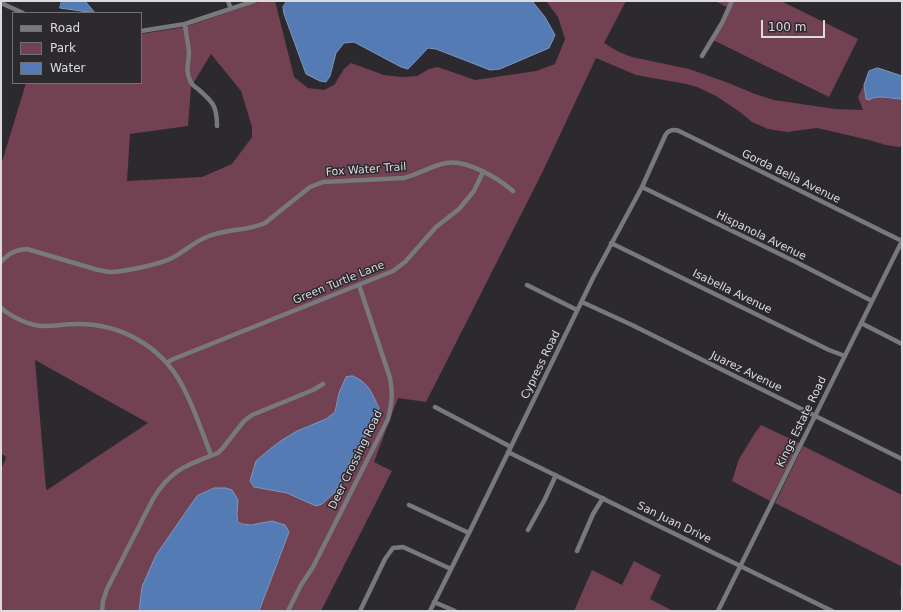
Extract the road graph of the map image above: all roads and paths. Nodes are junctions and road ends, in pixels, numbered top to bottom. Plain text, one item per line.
1 (228, 1) edge
2 (254, 1) edge
3 (732, 1) edge
4 (1, 3) edge
5 (231, 9) junction
6 (21, 12) edge
7 (185, 24) junction
8 (142, 31) edge
9 (702, 56) dead end
10 (217, 126) dead end
11 (671, 130) joint
12 (483, 172) junction
13 (642, 187) junction
14 (513, 191) dead end
15 (902, 241) edge
16 (611, 243) junction
17 (1, 262) edge
18 (359, 285) junction
19 (527, 285) dead end
20 (872, 301) junction
21 (582, 302) junction
22 (1, 308) edge
23 (578, 310) junction
24 (861, 323) junction
25 (902, 344) edge
26 (845, 356) junction
27 (167, 363) junction
28 (323, 384) dead end
29 (434, 407) dead end
30 (815, 416) junction
31 (511, 447) junction
32 (508, 452) junction
33 (211, 455) junction
34 (902, 458) edge
35 (556, 475) junction
36 (603, 498) junction
37 (410, 505) dead end
38 (528, 530) dead end
39 (469, 533) junction
40 (577, 551) dead end
41 (741, 566) junction
42 (451, 569) junction
43 (434, 602) junction
44 (102, 611) edge
45 (288, 611) edge
46 (360, 611) edge
47 (430, 611) edge
48 (455, 611) edge
49 (718, 611) edge
50 (832, 611) edge

1 - 5 street
2 - 5 street
3 - 9 street
4 - 6 street
5 - 7 street
7 - 8 street
7 - 10 street
11 - 13 street, Cypress Road
11 - 15 street, Gorda Bella Avenue
12 - 14 street, Fox Water Trail
12 - 17 street, Fox Water Trail
12 - 18 street, Green Turtle Lane
13 - 16 street, Cypress Road
13 - 20 street, Hispanola Avenue
15 - 20 street, Kings Estate Road
16 - 21 street, Cypress Road
16 - 26 street, Isabella Avenue
18 - 27 street, Green Turtle Lane
18 - 45 street, Deer Crossing Road
19 - 23 street
20 - 24 street, Kings Estate Road
21 - 23 street, Cypress Road
21 - 30 street, Juarez Avenue
22 - 27 street
23 - 31 street, Cypress Road
24 - 25 street
24 - 26 street, Kings Estate Road
26 - 30 street, Kings Estate Road
27 - 33 street
28 - 33 street
29 - 31 street
30 - 34 street, Juarez Avenue
30 - 41 street, Kings Estate Road
31 - 32 street, Cypress Road
32 - 35 street, San Juan Drive
32 - 39 street, Cypress Road
33 - 44 street
35 - 36 street, San Juan Drive
35 - 38 street
36 - 40 street
36 - 41 street, San Juan Drive
37 - 39 street
39 - 42 street, Cypress Road
41 - 49 street, Kings Estate Road
41 - 50 street, San Juan Drive
42 - 43 street, Cypress Road
42 - 46 street
43 - 47 street, Cypress Road
43 - 48 street

